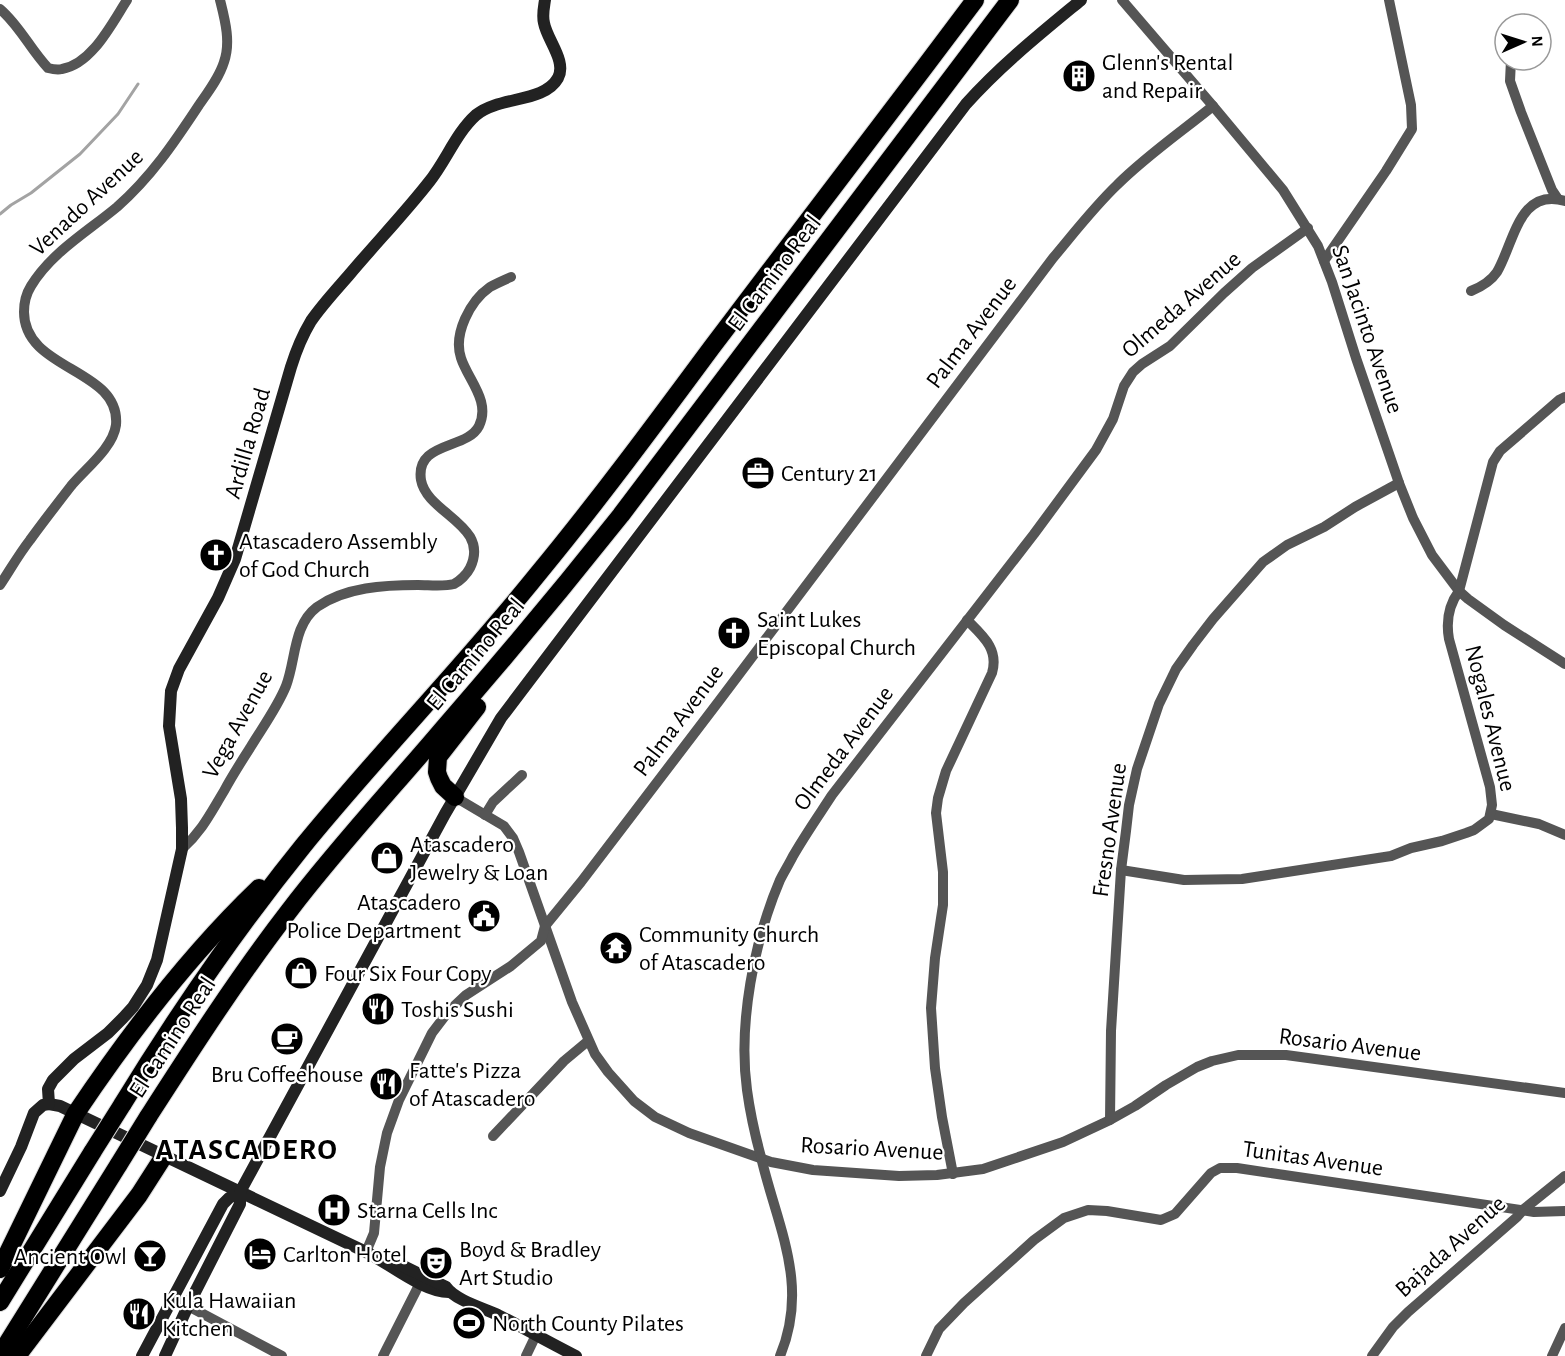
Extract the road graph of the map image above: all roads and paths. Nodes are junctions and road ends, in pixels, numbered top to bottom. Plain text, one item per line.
1 (127, 0) edge
2 (220, 0) edge
3 (545, 0) edge
4 (975, 0) edge
5 (1010, 0) edge
6 (1081, 0) edge
7 (1122, 0) edge
8 (1389, 0) edge
9 (0, 9) edge
10 (1510, 72) edge
11 (1214, 106) junction
12 (1561, 200) edge
13 (1308, 228) junction
14 (1324, 261) junction
15 (511, 277) dead end
16 (1471, 291) dead end
17 (1565, 397) edge
18 (1399, 483) junction
19 (0, 585) edge
20 (1459, 591) junction
21 (967, 620) junction
22 (1565, 664) edge
23 (490, 675) junction
24 (522, 775) dead end
25 (455, 797) junction
26 (1491, 814) junction
27 (485, 815) junction
28 (1565, 835) edge
29 (305, 843) junction
30 (182, 849) junction
31 (1121, 870) junction
32 (545, 926) junction
33 (588, 1041) junction
34 (1565, 1093) edge
35 (49, 1104) junction
36 (75, 1113) junction
37 (1110, 1120) junction
38 (493, 1136) dead end
39 (164, 1156) junction
40 (761, 1159) junction
41 (953, 1174) junction
42 (4, 1176) edge
43 (1565, 1176) edge
44 (0, 1191) edge
45 (240, 1192) junction
46 (1524, 1209) junction
47 (1565, 1211) edge
48 (366, 1252) junction
49 (381, 1259) junction
50 (0, 1269) edge
51 (420, 1283) junction
52 (450, 1292) junction
53 (173, 1298) junction
54 (0, 1302) edge
55 (188, 1306) junction
56 (1565, 1328) edge
57 (536, 1335) junction
58 (0, 1355) edge
59 (17, 1356) edge
60 (142, 1356) edge
61 (165, 1356) edge
62 (282, 1356) edge
63 (383, 1356) edge
64 (526, 1356) edge
65 (576, 1356) edge
66 (780, 1356) edge
67 (926, 1356) edge
68 (1372, 1356) edge
69 (1552, 1356) edge

1 - 9 street
2 - 19 street, Venado Avenue
3 - 30 street, Ardilla Road
4 - 29 highway, El Camino Real
5 - 23 highway, El Camino Real
6 - 25 street, El Camino Real
7 - 11 street, San Jacinto Avenue
8 - 14 street
10 - 12 street
11 - 13 street, San Jacinto Avenue
11 - 32 street, Palma Avenue
12 - 16 street
13 - 14 street, San Jacinto Avenue
13 - 21 street, Olmeda Avenue
14 - 18 street, San Jacinto Avenue
15 - 30 street, Vega Avenue
17 - 20 street, Nogales Avenue
18 - 20 street, San Jacinto Avenue
18 - 31 street, Fresno Avenue
20 - 22 street, San Jacinto Avenue
20 - 26 street, Nogales Avenue
21 - 40 street, Olmeda Avenue
21 - 41 street
23 - 25 highway
23 - 58 highway, El Camino Real, bridge
24 - 27 street
25 - 27 street, Rosario Avenue
25 - 45 street, El Camino Real
26 - 28 street
26 - 31 street, Nogales Avenue
27 - 32 street, Rosario Avenue
29 - 36 highway
29 - 54 highway, El Camino Real, bridge
30 - 35 street, Ardilla Road
31 - 37 street, Fresno Avenue
32 - 33 street, Rosario Avenue
32 - 48 street, Palma Avenue
33 - 38 street
33 - 40 street, Rosario Avenue
34 - 37 street, Rosario Avenue
35 - 36 street
35 - 42 street, Ardilla Road
36 - 39 street
36 - 50 highway
37 - 41 street, Rosario Avenue
39 - 45 street
39 - 59 highway
40 - 41 street, Rosario Avenue
40 - 66 street, Olmeda Avenue
42 - 44 street, Ardilla Road
43 - 46 street, Bajada Avenue
45 - 48 street
45 - 53 street, El Camino Real
45 - 55 street, El Camino Real
46 - 47 street
46 - 67 street, Tunitas Avenue
46 - 68 street, Bajada Avenue
48 - 49 street
49 - 51 street
49 - 52 street
51 - 52 street
51 - 63 street
52 - 57 street
53 - 55 street
53 - 60 street, El Camino Real
55 - 61 street, El Camino Real
55 - 62 street
56 - 69 street
57 - 64 street
57 - 65 street

